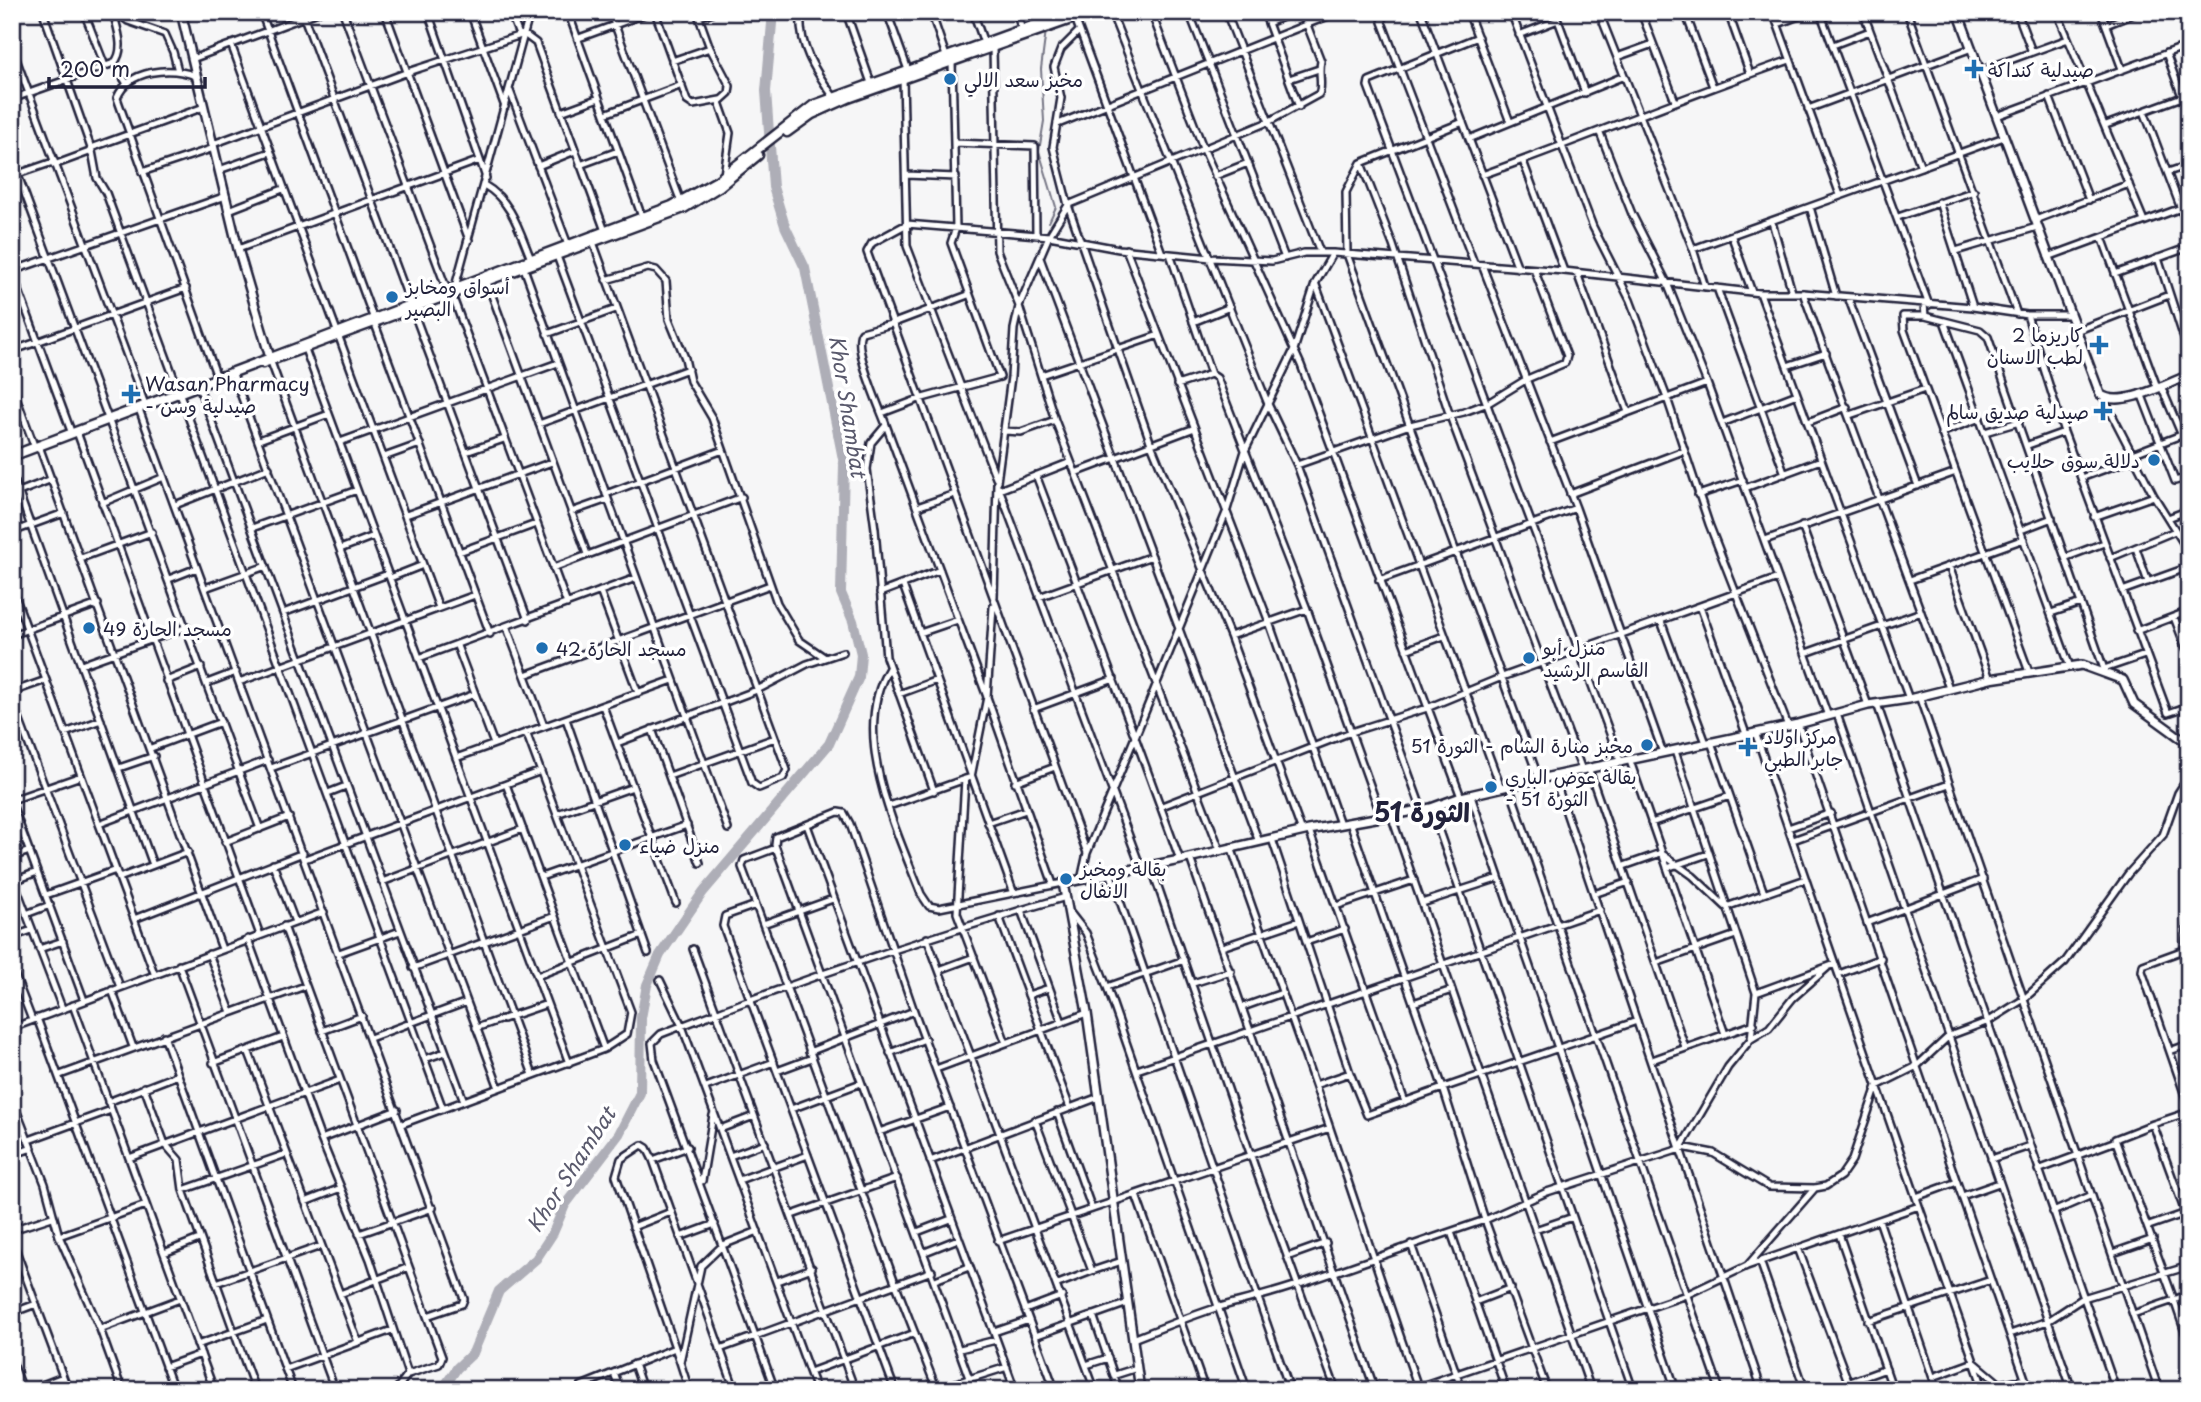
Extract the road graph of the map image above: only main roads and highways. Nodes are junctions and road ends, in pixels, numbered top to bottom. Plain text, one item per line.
1 (1091, 12) edge
2 (1073, 15) edge
3 (1048, 22) edge
4 (949, 59) junction
5 (905, 74) junction
6 (792, 124) junction
7 (759, 151) junction
8 (451, 291) junction
9 (338, 334) junction
10 (270, 359) junction
11 (12, 456) edge

1 - 2 main road
2 - 3 main road
2 - 3 main road
3 - 4 main road
3 - 4 main road
4 - 5 main road
5 - 6 main road
5 - 6 main road
6 - 7 main road
7 - 8 main road
7 - 8 main road
8 - 9 main road
9 - 10 main road
9 - 10 main road
10 - 11 main road

